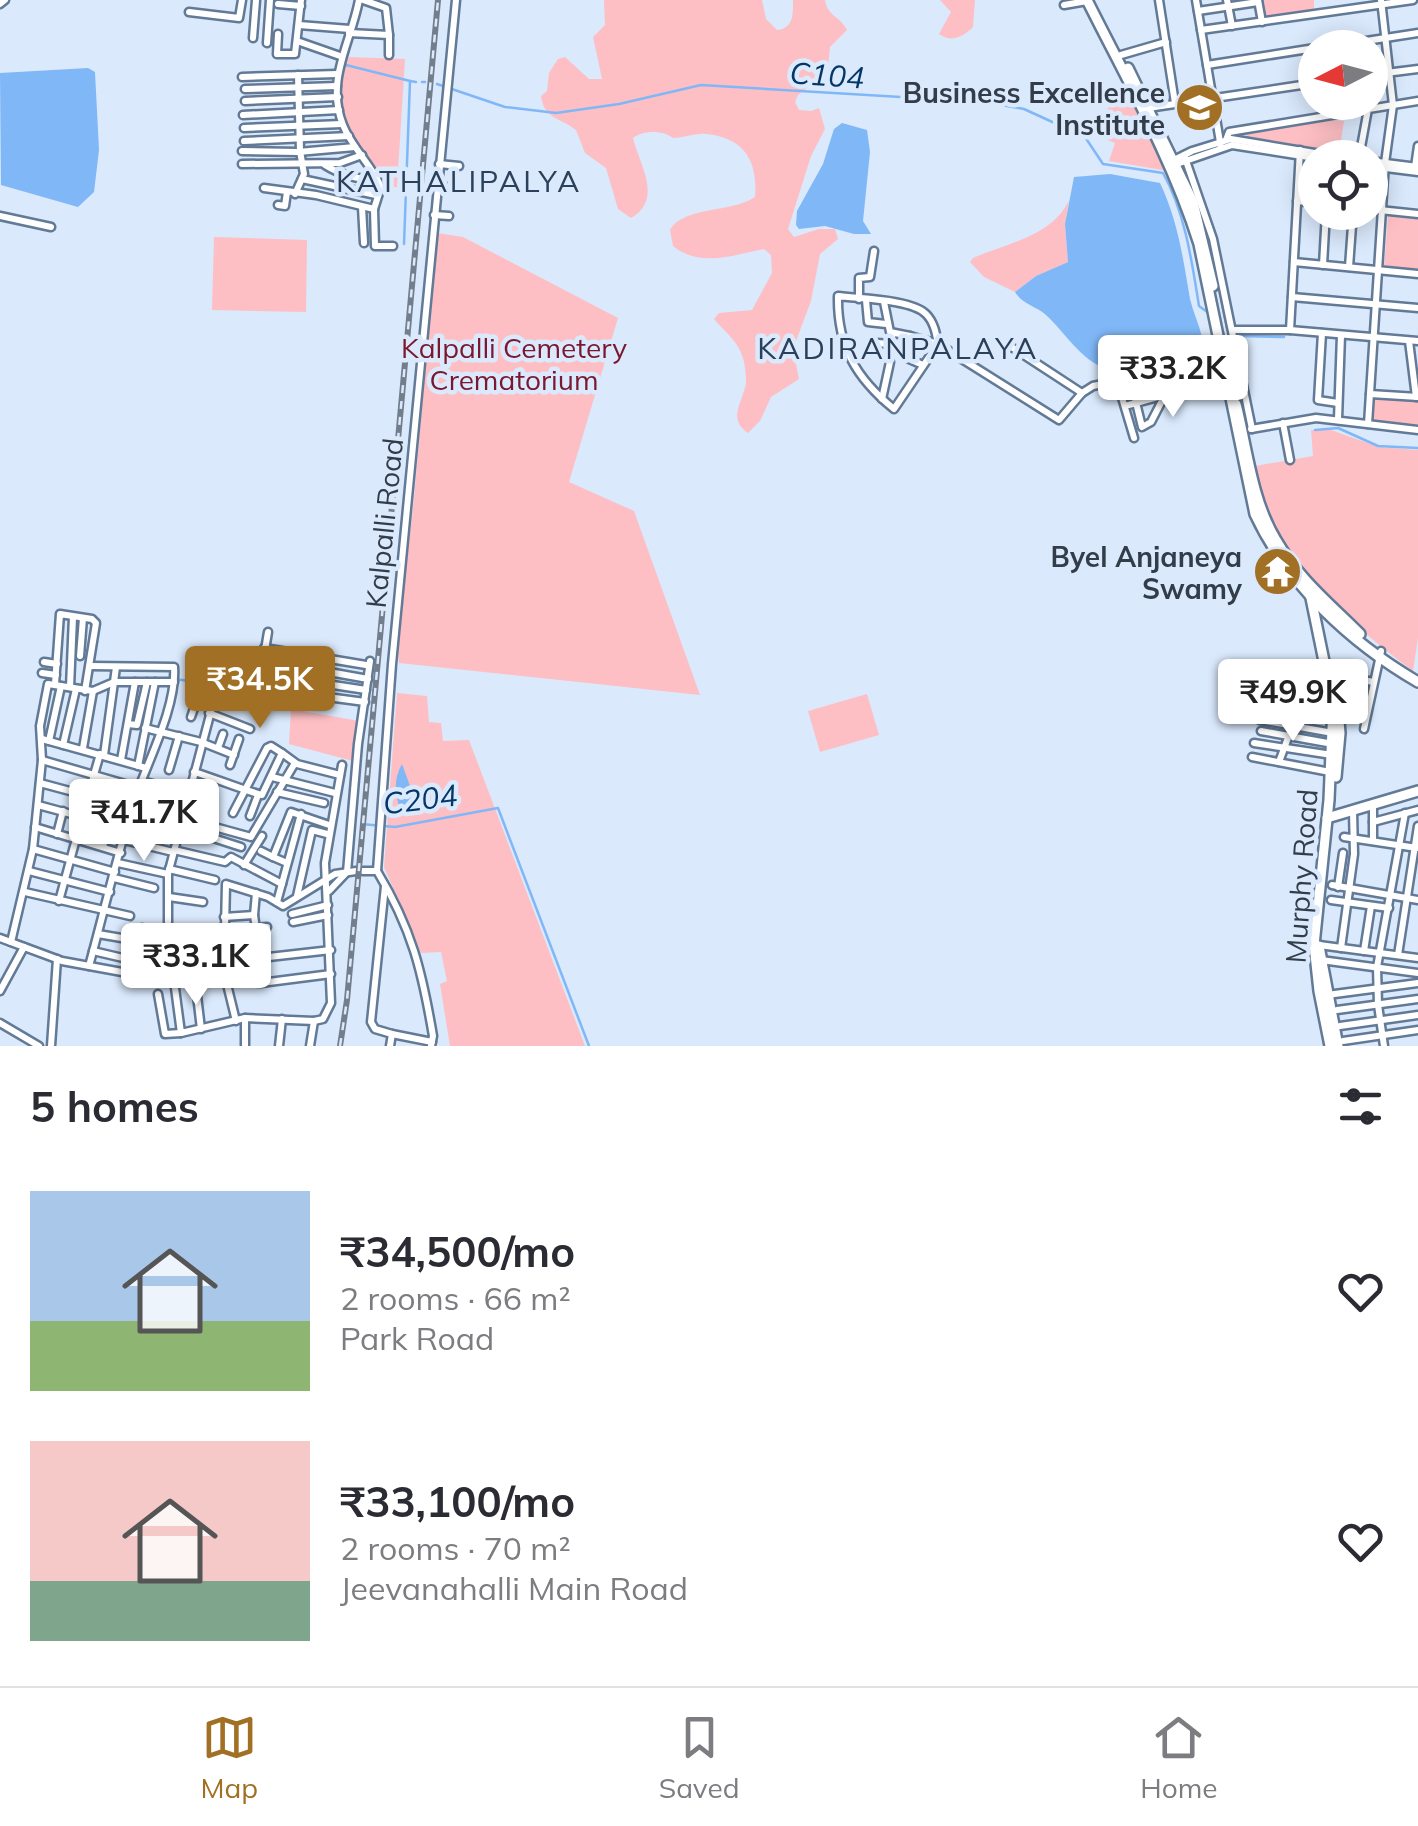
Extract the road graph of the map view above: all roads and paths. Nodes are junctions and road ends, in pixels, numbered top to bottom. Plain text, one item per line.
1 (242, 0) edge
2 (256, 0) edge
3 (270, 0) edge
4 (361, 0) edge
5 (456, 0) edge
6 (1089, 0) edge
7 (1159, 0) edge
8 (1196, 0) edge
9 (1320, 0) edge
10 (1413, 0) edge
11 (1258, 1) edge
12 (1381, 2) edge
13 (301, 3) edge
14 (278, 4) dead end
15 (1227, 4) edge
16 (1064, 5) dead end
17 (1198, 11) junction
18 (188, 12) dead end
19 (1322, 13) junction
20 (1262, 22) junction
21 (299, 25) junction
22 (1232, 26) junction
23 (1201, 30) junction
24 (1384, 30) edge
25 (350, 31) junction
26 (1418, 33) edge
27 (278, 34) dead end
28 (389, 35) junction
29 (252, 38) dead end
30 (1388, 38) edge
31 (297, 41) junction
32 (1166, 42) junction
33 (267, 44) dead end
34 (1298, 51) edge
35 (340, 56) junction
36 (389, 56) dead end
37 (1121, 56) junction
38 (1388, 64) edge
39 (1207, 65) junction
40 (1418, 68) edge
41 (1389, 72) junction
42 (338, 74) junction
43 (298, 75) junction
44 (242, 77) dead end
45 (1298, 85) edge
46 (338, 86) junction
47 (298, 87) junction
48 (245, 90) dead end
49 (338, 98) junction
50 (1212, 98) junction
51 (298, 99) junction
52 (245, 101) dead end
53 (1418, 101) edge
54 (1175, 104) junction
55 (1393, 105) junction
56 (1388, 106) edge
57 (1148, 108) junction
58 (339, 110) junction
59 (299, 114) junction
60 (243, 115) dead end
61 (1302, 120) edge
62 (342, 124) junction
63 (299, 126) junction
64 (244, 128) dead end
65 (349, 136) junction
66 (300, 139) junction
67 (244, 140) dead end
68 (1222, 143) junction
69 (1388, 143) edge
70 (1418, 146) edge
71 (355, 147) junction
72 (242, 151) dead end
73 (300, 152) junction
74 (1298, 153) edge
75 (362, 155) junction
76 (1177, 161) junction
77 (242, 164) dead end
78 (302, 164) junction
79 (324, 164) junction
80 (439, 164) junction
81 (459, 166) dead end
82 (1388, 166) edge
83 (1417, 168) edge
84 (302, 178) junction
85 (377, 179) junction
86 (1298, 185) edge
87 (436, 186) junction
88 (454, 188) dead end
89 (291, 193) junction
90 (376, 195) junction
91 (268, 200) dead end
92 (1297, 201) joint
93 (278, 204) dead end
94 (362, 207) junction
95 (374, 209) junction
96 (1388, 211) edge
97 (1418, 214) edge
98 (434, 215) junction
99 (0, 216) edge
100 (449, 216) dead end
101 (51, 227) dead end
102 (1325, 230) edge
103 (1351, 230) edge
104 (1381, 230) edge
105 (364, 243) dead end
106 (393, 246) dead end
107 (874, 250) dead end
108 (1294, 262) junction
109 (1322, 265) junction
110 (1349, 267) junction
111 (1378, 270) junction
112 (1418, 274) edge
113 (1292, 297) junction
114 (863, 299) junction
115 (884, 302) junction
116 (1376, 304) junction
117 (1418, 308) edge
118 (886, 324) junction
119 (1233, 330) junction
120 (1290, 330) junction
121 (894, 333) junction
122 (1322, 333) junction
123 (1341, 335) junction
124 (910, 336) junction
125 (1374, 338) junction
126 (1413, 341) edge
127 (877, 343) dead end
128 (938, 344) junction
129 (1010, 346) dead end
130 (1221, 359) junction
131 (890, 362) dead end
132 (923, 364) junction
133 (1130, 378) junction
134 (1117, 381) junction
135 (1082, 393) junction
136 (1370, 394) junction
137 (1417, 397) edge
138 (882, 399) junction
139 (1241, 400) junction
140 (1135, 402) junction
141 (1338, 403) junction
142 (1124, 406) junction
143 (1338, 419) junction
144 (1283, 423) junction
145 (1368, 424) junction
146 (1247, 430) junction
147 (1418, 430) edge
148 (1134, 438) dead end
149 (1290, 460) dead end
150 (1316, 598) junction
151 (73, 617) junction
152 (1333, 617) junction
153 (83, 618) junction
154 (1321, 622) junction
155 (268, 632) dead end
156 (264, 648) junction
157 (1380, 654) junction
158 (80, 656) dead end
159 (320, 657) junction
160 (44, 662) dead end
161 (262, 662) junction
162 (57, 664) junction
163 (90, 666) junction
164 (116, 666) junction
165 (318, 671) junction
166 (42, 673) dead end
167 (261, 674) junction
168 (1334, 674) junction
169 (368, 679) junction
170 (1415, 679) edge
171 (174, 680) junction
172 (114, 682) junction
173 (135, 682) junction
174 (151, 682) junction
175 (315, 682) junction
176 (1373, 682) junction
177 (68, 686) junction
178 (202, 688) dead end
179 (260, 688) junction
180 (366, 690) junction
181 (312, 696) junction
182 (198, 698) junction
183 (212, 702) junction
184 (364, 702) junction
185 (209, 712) junction
186 (192, 717) dead end
187 (1260, 720) dead end
188 (128, 724) junction
189 (1292, 726) junction
190 (145, 728) junction
191 (250, 728) dead end
192 (1364, 729) dead end
193 (160, 730) junction
194 (1261, 731) dead end
195 (223, 734) dead end
196 (179, 736) junction
197 (1288, 736) junction
198 (239, 739) dead end
199 (45, 740) junction
200 (202, 742) junction
201 (1254, 743) dead end
202 (64, 744) junction
203 (1333, 744) junction
204 (84, 748) junction
205 (218, 748) junction
206 (1284, 748) junction
207 (102, 754) junction
208 (282, 754) junction
209 (234, 755) junction
210 (1252, 757) dead end
211 (42, 760) junction
212 (121, 760) junction
213 (1280, 762) junction
214 (296, 763) junction
215 (342, 765) dead end
216 (230, 766) dead end
217 (142, 767) junction
218 (169, 770) dead end
219 (194, 772) junction
220 (1331, 772) junction
221 (94, 775) junction
222 (340, 775) junction
223 (272, 778) junction
224 (282, 781) junction
225 (40, 784) junction
226 (141, 784) junction
227 (160, 786) dead end
228 (244, 788) junction
229 (1418, 791) edge
230 (277, 792) junction
231 (336, 794) junction
232 (258, 795) junction
233 (88, 796) junction
234 (136, 798) junction
235 (187, 800) junction
236 (324, 803) dead end
237 (38, 804) junction
238 (1373, 804) junction
239 (206, 805) dead end
240 (133, 808) junction
241 (1354, 810) junction
242 (1418, 810) edge
243 (62, 811) junction
244 (233, 813) dead end
245 (301, 814) junction
246 (1405, 814) junction
247 (183, 815) junction
248 (82, 816) junction
249 (250, 816) dead end
250 (1330, 817) junction
251 (130, 820) junction
252 (1373, 822) junction
253 (110, 824) junction
254 (208, 825) junction
255 (35, 827) junction
256 (127, 829) junction
257 (328, 830) junction
258 (1418, 831) edge
259 (178, 832) junction
260 (57, 834) junction
261 (1344, 836) dead end
262 (1354, 838) junction
263 (76, 839) junction
264 (124, 840) junction
265 (258, 841) junction
266 (1373, 841) junction
267 (1400, 846) junction
268 (102, 847) junction
269 (241, 847) dead end
270 (1416, 848) edge
271 (33, 849) junction
272 (174, 851) junction
273 (121, 852) junction
274 (1354, 854) junction
275 (273, 856) junction
276 (70, 860) junction
277 (118, 863) junction
278 (287, 864) junction
279 (1415, 864) edge
280 (244, 865) junction
281 (29, 870) junction
282 (169, 872) junction
283 (347, 872) junction
284 (377, 872) junction
285 (114, 875) junction
286 (65, 879) junction
287 (216, 880) dead end
288 (326, 880) junction
289 (282, 884) junction
290 (385, 885) junction
291 (1414, 885) edge
292 (154, 888) dead end
293 (1348, 889) junction
294 (25, 892) junction
295 (110, 892) junction
296 (256, 893) junction
297 (327, 893) junction
298 (169, 896) junction
299 (1392, 896) junction
300 (296, 898) junction
301 (1407, 898) junction
302 (1331, 900) dead end
303 (1418, 900) edge
304 (59, 901) junction
305 (203, 902) dead end
306 (1347, 902) junction
307 (280, 904) junction
308 (328, 905) junction
309 (1371, 906) junction
310 (1389, 908) junction
311 (104, 912) junction
312 (1404, 914) junction
313 (254, 915) junction
314 (328, 915) junction
315 (130, 916) dead end
316 (1418, 916) edge
317 (224, 917) junction
318 (282, 920) dead end
319 (268, 927) dead end
320 (256, 928) junction
321 (98, 934) junction
322 (168, 935) junction
323 (0, 938) edge
324 (11, 942) junction
325 (191, 945) dead end
326 (1319, 945) junction
327 (24, 946) junction
328 (1342, 948) junction
329 (331, 950) junction
330 (93, 951) junction
331 (1364, 951) junction
332 (148, 952) dead end
333 (1380, 953) junction
334 (1398, 956) junction
335 (123, 958) dead end
336 (240, 958) dead end
337 (257, 958) junction
338 (1418, 958) edge
339 (57, 959) junction
340 (1321, 960) junction
341 (89, 966) junction
342 (1377, 967) junction
343 (193, 969) junction
344 (172, 970) junction
345 (144, 972) junction
346 (1418, 973) edge
347 (331, 974) junction
348 (224, 976) junction
349 (255, 981) junction
350 (1418, 983) edge
351 (1376, 988) junction
352 (0, 991) edge
353 (1327, 995) junction
354 (176, 996) junction
355 (1418, 999) edge
356 (1378, 1005) junction
357 (1337, 1010) dead end
358 (1418, 1015) edge
359 (241, 1019) junction
360 (282, 1019) junction
361 (1380, 1020) junction
362 (314, 1021) junction
363 (0, 1023) edge
364 (1340, 1026) dead end
365 (201, 1029) junction
366 (1418, 1030) edge
367 (181, 1033) junction
368 (392, 1034) junction
369 (1383, 1035) junction
370 (433, 1042) edge
371 (1341, 1043) edge
372 (39, 1046) edge
373 (51, 1046) edge
374 (244, 1046) edge
375 (279, 1046) edge
376 (310, 1046) edge
377 (390, 1046) edge
378 (1330, 1046) edge
379 (1384, 1046) edge

1 - 18 street
2 - 29 street
3 - 33 street
4 - 25 street
4 - 28 street
5 - 80 street, Kalpalli Road
6 - 16 street
6 - 37 main road
6 - 76 main road
7 - 32 street
8 - 17 street
9 - 19 street
10 - 12 street
11 - 15 street
11 - 20 street
12 - 19 street
12 - 24 street
13 - 14 street
13 - 21 street
15 - 17 street
15 - 22 street
17 - 23 street
19 - 20 street
20 - 22 street
21 - 25 street
21 - 31 street
22 - 23 street
23 - 39 street
25 - 28 street
25 - 35 street
26 - 30 street
27 - 31 street
28 - 36 street
31 - 35 street
32 - 37 street
32 - 54 street
34 - 39 street
35 - 42 street
37 - 57 main road
38 - 41 street
39 - 50 street
40 - 41 street
41 - 55 street
42 - 43 street
42 - 46 street
43 - 44 street
43 - 47 street
45 - 50 street
46 - 47 street
46 - 49 street
47 - 48 street
47 - 51 street
49 - 51 street
49 - 58 street
50 - 54 street
50 - 68 street
51 - 52 street
51 - 59 street
53 - 55 street
54 - 57 street
55 - 56 street
55 - 69 street
57 - 76 main road
58 - 59 street
58 - 62 street
59 - 60 street
59 - 63 street
61 - 68 street
62 - 63 street
62 - 65 street
63 - 64 street
63 - 66 street
65 - 66 street
65 - 71 street
66 - 67 street
66 - 73 street
68 - 74 street
68 - 76 street
70 - 83 street
71 - 73 street
71 - 75 street
72 - 73 street
73 - 78 street
75 - 79 street
75 - 85 street
76 - 119 street
76 - 130 main road
76 - 139 main road
77 - 78 street
78 - 79 street
78 - 84 street
79 - 85 street
80 - 81 street
80 - 87 street, Kalpalli Road
82 - 83 street
84 - 89 street
84 - 90 street
85 - 90 street
86 - 92 street
87 - 88 street
87 - 98 street, Kalpalli Road
89 - 91 street
89 - 93 street
89 - 94 street
90 - 95 street
92 - 108 street
94 - 95 street
94 - 105 street
95 - 106 street
96 - 97 street
98 - 100 street
98 - 284 street, Kalpalli Road
99 - 101 street
102 - 109 street
103 - 110 street
104 - 111 street
107 - 114 street
108 - 109 street
108 - 113 street
109 - 110 street
110 - 111 street
111 - 112 street
111 - 116 street
113 - 116 street
113 - 120 street
114 - 115 street
114 - 118 street
114 - 138 street
115 - 118 street
115 - 128 street
116 - 117 street
116 - 125 street
118 - 121 street
119 - 120 street
119 - 139 street
120 - 122 street
121 - 124 street
121 - 127 street
122 - 123 street
122 - 141 street
123 - 125 street
123 - 141 street
124 - 128 street
124 - 132 street
125 - 126 street
125 - 136 street
126 - 137 street
128 - 132 street
128 - 135 street
129 - 135 street
130 - 133 street
130 - 150 main road
131 - 138 street
132 - 138 street
133 - 134 street
133 - 140 street
134 - 135 street
134 - 142 street
136 - 137 street
136 - 145 street
139 - 146 main road
140 - 140 street
140 - 142 street
141 - 143 street
142 - 148 street
143 - 144 street
143 - 145 street
144 - 146 street
144 - 149 street
145 - 147 street
146 - 150 main road
150 - 152 main road
150 - 154 main road, Murphy Road
150 - 157 main road
150 - 203 main road, Murphy Road
151 - 153 street
151 - 162 street
151 - 177 street
152 - 154 main road
152 - 157 main road
153 - 158 street
153 - 163 street
154 - 168 main road, Murphy Road
155 - 156 street
156 - 159 street
156 - 161 street
157 - 170 main road
157 - 176 street
159 - 165 street
159 - 169 street
160 - 162 street
161 - 165 street
161 - 167 street
162 - 177 street
163 - 164 street
163 - 177 street
164 - 171 street
164 - 172 street
165 - 169 street
165 - 175 street
166 - 177 street
167 - 175 street
167 - 179 street
168 - 176 street
168 - 250 main road, Murphy Road
169 - 180 street
171 - 174 street
171 - 193 street
172 - 173 street
172 - 177 street
172 - 207 street
173 - 174 street
173 - 188 street
174 - 188 street
174 - 190 street
175 - 180 street
175 - 181 street
176 - 192 street
177 - 199 street
177 - 199 street
177 - 202 street
177 - 204 street
178 - 182 street
179 - 181 street
179 - 183 street
180 - 184 street
181 - 184 street
182 - 183 street
182 - 186 street
183 - 185 street
184 - 283 street
185 - 191 street
185 - 200 street
187 - 189 street
188 - 212 street
189 - 197 street
189 - 203 street
190 - 193 street
190 - 217 street
193 - 196 street
193 - 217 street
194 - 197 street
195 - 205 street
196 - 200 street
196 - 218 street
197 - 203 street
197 - 206 street
198 - 209 street
199 - 202 street
199 - 211 street
200 - 205 street
200 - 219 street
201 - 206 street
202 - 204 street
203 - 206 street
203 - 220 main road, Murphy Road
204 - 207 street
205 - 209 street
206 - 213 street
207 - 212 street
207 - 221 street
208 - 214 street
208 - 223 street
208 - 228 street
209 - 216 street
210 - 213 street
211 - 221 street
211 - 225 street
212 - 217 street
213 - 220 street
214 - 222 street
214 - 224 street
215 - 222 street
217 - 226 street
219 - 228 street
219 - 235 street
220 - 250 main road, Murphy Road
221 - 226 street
221 - 233 street
222 - 231 street
223 - 224 street
223 - 232 street
224 - 230 street
224 - 231 street
225 - 233 street
225 - 237 street
226 - 227 street
226 - 234 street
228 - 232 street
228 - 244 street
229 - 238 main road
230 - 236 street
230 - 265 street
231 - 257 street
232 - 249 street
233 - 240 street
233 - 248 street
234 - 240 street
234 - 247 street
235 - 239 street
235 - 247 street
237 - 243 street
237 - 255 street
238 - 241 main road
238 - 252 street
240 - 251 street
241 - 250 main road
241 - 262 street
242 - 246 street
243 - 248 street
243 - 260 street
245 - 257 street
245 - 275 street
245 - 278 street
246 - 252 street
246 - 267 street
247 - 254 street
247 - 259 street
248 - 253 street
250 - 326 main road, Murphy Road
250 - 378 main road, Murphy Road
251 - 256 street
251 - 259 street
252 - 266 street
253 - 256 street
253 - 268 street
254 - 265 street
254 - 269 street
255 - 260 street
255 - 271 street
256 - 264 street
257 - 288 street
257 - 300 street
258 - 270 street
259 - 272 street
260 - 263 street
261 - 262 street
262 - 266 street
262 - 274 street
263 - 268 street
263 - 276 street
264 - 272 street
264 - 273 street
265 - 275 street
265 - 280 street
266 - 267 street
267 - 270 street
267 - 299 street
268 - 273 street
270 - 279 street
271 - 276 street
271 - 281 street
272 - 280 street
272 - 282 street
273 - 277 street
274 - 293 street
274 - 293 street
275 - 278 street
276 - 285 street
276 - 286 street
277 - 282 street
277 - 285 street
278 - 289 street
279 - 291 street
280 - 289 street
281 - 286 street
281 - 294 street
282 - 287 street
282 - 298 street
283 - 284 street
283 - 288 street
283 - 297 street
284 - 290 street
285 - 292 street
285 - 295 street
286 - 295 street
286 - 304 street
288 - 297 street
288 - 300 street
289 - 307 street
290 - 368 street
290 - 370 street
291 - 301 street
293 - 299 street
293 - 306 street
294 - 304 street
294 - 324 street
295 - 311 street
296 - 307 street
296 - 313 street
296 - 317 street
297 - 308 street
298 - 305 street
298 - 322 street
299 - 301 street
299 - 310 street
300 - 307 street
301 - 303 street
301 - 312 street
302 - 306 street
304 - 311 street
306 - 309 street
306 - 328 street
307 - 318 street
308 - 314 street
308 - 314 street
309 - 310 street
309 - 331 street
310 - 333 street
311 - 315 street
311 - 321 street
312 - 316 street
312 - 334 street
313 - 317 street
313 - 320 street
314 - 329 street
317 - 348 street
319 - 320 street
320 - 337 street
321 - 322 street
321 - 330 street
322 - 344 street
323 - 324 street
324 - 327 street
325 - 343 street
326 - 328 street
326 - 340 main road, Murphy Road
327 - 339 street
327 - 352 street
328 - 331 street
329 - 337 street
329 - 347 street
330 - 335 street
330 - 341 street
331 - 333 street
332 - 345 street
333 - 334 street
333 - 342 street
334 - 338 street
336 - 337 street
337 - 349 street
339 - 341 street
339 - 373 street
340 - 342 street
340 - 353 main road, Murphy Road
341 - 345 street
342 - 346 street
342 - 351 street
343 - 344 street
343 - 348 street
343 - 365 street
344 - 345 street
344 - 354 street
347 - 349 street
347 - 362 street
348 - 349 street
348 - 359 street
350 - 351 street
351 - 353 street
351 - 356 street
353 - 371 main road, Murphy Road
354 - 367 street
354 - 367 street
355 - 356 street
356 - 357 street
356 - 361 street
358 - 361 street
359 - 360 street
359 - 365 street
359 - 374 street
360 - 362 street
360 - 375 street
361 - 364 street
361 - 369 street
362 - 376 street
363 - 372 street
365 - 367 street
366 - 369 street
368 - 370 street
368 - 377 street
369 - 371 street
369 - 379 street

